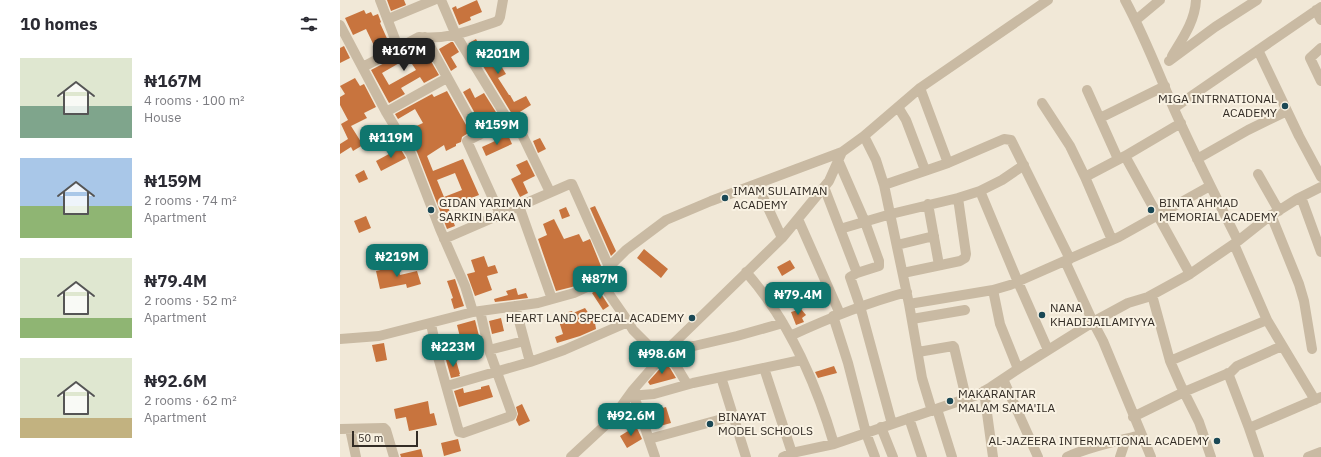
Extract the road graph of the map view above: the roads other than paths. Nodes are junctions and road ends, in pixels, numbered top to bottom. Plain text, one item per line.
1 (380, 0) edge
2 (434, 0) edge
3 (441, 0) edge
4 (503, 0) edge
5 (1048, 0) edge
6 (1125, 0) edge
7 (1160, 0) edge
8 (1196, 0) edge
9 (1257, 0) edge
10 (1318, 8) edge
11 (388, 20) junction
12 (1136, 20) junction
13 (1321, 20) edge
14 (340, 25) edge
15 (456, 35) junction
16 (425, 37) junction
17 (344, 44) edge
18 (398, 47) junction
19 (1321, 48) edge
20 (1258, 50) junction
21 (1169, 61) junction
22 (363, 68) junction
23 (1158, 69) junction
24 (447, 78) junction
25 (1321, 81) edge
26 (1165, 86) junction
27 (920, 88) junction
28 (1087, 90) dead end
29 (1042, 103) dead end
30 (898, 107) junction
31 (1174, 108) junction
32 (1287, 111) junction
33 (386, 112) junction
34 (1100, 118) junction
35 (508, 120) junction
36 (1181, 123) junction
37 (479, 135) junction
38 (864, 136) junction
39 (840, 156) junction
40 (1122, 157) junction
41 (1197, 159) junction
42 (948, 163) junction
43 (1024, 165) junction
44 (925, 170) junction
45 (1258, 174) dead end
46 (1085, 177) junction
47 (1321, 177) edge
48 (757, 184) junction
49 (884, 185) junction
50 (1210, 186) junction
51 (824, 187) junction
52 (1321, 187) edge
53 (980, 191) junction
54 (550, 192) junction
55 (1302, 197) junction
56 (958, 198) junction
57 (928, 204) junction
58 (519, 206) junction
59 (1275, 213) junction
60 (500, 214) junction
61 (891, 214) junction
62 (1157, 216) junction
63 (798, 219) junction
64 (865, 222) junction
65 (840, 229) junction
66 (934, 236) junction
67 (782, 238) junction
68 (444, 239) junction
69 (1112, 240) junction
70 (1236, 243) junction
71 (897, 245) junction
72 (1321, 252) edge
73 (1067, 260) junction
74 (939, 265) junction
75 (609, 267) junction
76 (746, 272) junction
77 (857, 273) junction
78 (903, 274) junction
79 (1190, 274) junction
80 (598, 278) junction
81 (1018, 282) junction
82 (993, 290) junction
83 (907, 292) junction
84 (1152, 295) junction
85 (552, 299) junction
86 (909, 304) junction
87 (515, 306) junction
88 (860, 306) junction
89 (965, 310) dead end
90 (476, 312) junction
91 (836, 315) junction
92 (912, 319) junction
93 (1267, 320) junction
94 (628, 322) junction
95 (1093, 322) junction
96 (783, 323) junction
97 (431, 324) junction
98 (790, 336) junction
99 (340, 339) edge
100 (524, 341) junction
101 (673, 344) junction
102 (1282, 346) junction
103 (1312, 349) dead end
104 (489, 350) junction
105 (1048, 350) junction
106 (918, 352) junction
107 (662, 356) junction
108 (801, 360) junction
109 (1170, 361) junction
110 (530, 362) junction
111 (764, 368) junction
112 (1018, 369) junction
113 (496, 372) junction
114 (1228, 373) junction
115 (721, 377) junction
116 (1003, 379) junction
117 (687, 384) junction
118 (447, 386) junction
119 (984, 391) junction
120 (1184, 392) junction
121 (632, 396) junction
122 (966, 398) junction
123 (1319, 398) edge
124 (934, 410) junction
125 (733, 416) junction
126 (1134, 417) junction
127 (909, 418) junction
128 (892, 424) junction
129 (881, 427) junction
130 (1250, 428) junction
131 (345, 429) edge
132 (866, 433) junction
133 (1141, 435) junction
134 (649, 439) junction
135 (1126, 439) junction
136 (834, 444) junction
137 (1321, 452) edge
138 (806, 454) edge
139 (787, 455) edge
140 (356, 457) edge
141 (394, 457) edge
142 (571, 457) edge
143 (655, 457) edge
144 (746, 457) edge
145 (875, 457) edge
146 (893, 457) edge
147 (922, 457) edge
148 (952, 457) edge
149 (993, 457) edge
150 (1038, 457) edge
151 (1067, 457) edge
152 (1120, 457) edge
153 (1151, 457) edge
154 (1212, 457) edge
155 (1259, 457) edge
156 (1308, 457) edge

1 - 11 street
2 - 11 street
3 - 15 street
4 - 15 street
5 - 27 street
6 - 12 street
7 - 12 street
8 - 21 street
9 - 21 street
10 - 13 street
10 - 20 street
11 - 18 street
12 - 23 street
14 - 17 street
15 - 16 street
15 - 35 street
16 - 18 street
16 - 24 street
17 - 22 street
18 - 22 street
19 - 25 street
20 - 31 street
20 - 32 street
21 - 23 street
22 - 33 street
23 - 26 street
24 - 33 street
24 - 37 street
26 - 31 street
26 - 34 street
27 - 30 street
27 - 42 street
28 - 34 street
29 - 46 street
30 - 38 street
30 - 44 street
31 - 36 street
32 - 41 street
32 - 47 street
33 - 68 street
34 - 40 street
35 - 37 street
35 - 54 street
36 - 40 street
36 - 41 street
37 - 60 street
38 - 39 street
38 - 49 street
39 - 48 street
39 - 51 street
39 - 64 street
40 - 46 street
40 - 62 street
41 - 50 street
42 - 43 street
42 - 44 street
43 - 53 street
43 - 73 street
44 - 49 street
45 - 59 street
46 - 69 street
48 - 67 street
48 - 75 street
49 - 61 street
50 - 62 street
50 - 70 street
51 - 63 street
51 - 65 street
52 - 55 street
53 - 56 street
53 - 81 street
54 - 58 street
54 - 75 street
55 - 59 street
55 - 72 street
56 - 57 street
56 - 74 street
57 - 61 street
57 - 66 street
58 - 60 street
58 - 85 street
59 - 70 street
59 - 103 street
60 - 68 street
61 - 64 street
61 - 71 street
62 - 69 street
62 - 79 street
63 - 67 street
63 - 91 street
64 - 65 street
64 - 77 street
65 - 77 street
66 - 71 street
66 - 74 street
67 - 76 street
68 - 90 street
69 - 73 street
70 - 79 street
70 - 93 street
71 - 78 street
73 - 81 street
73 - 95 street
74 - 78 street
75 - 80 street
76 - 96 street
76 - 101 street
77 - 88 street
78 - 83 street
79 - 84 street
80 - 85 street
80 - 94 street
81 - 82 street
81 - 105 street
82 - 86 street
82 - 112 street
83 - 86 street
83 - 88 street
84 - 95 street
84 - 109 street
85 - 87 street
86 - 92 street
87 - 90 street
87 - 100 street
88 - 91 street
88 - 128 street
89 - 92 street
90 - 97 street
90 - 104 street
91 - 98 street
91 - 132 street
92 - 106 street
93 - 102 street
93 - 109 street
94 - 107 street
94 - 110 street
95 - 105 street
95 - 126 street
96 - 98 street
96 - 101 street
97 - 99 street
97 - 118 street
98 - 108 street
100 - 104 street
100 - 110 street
101 - 107 street
102 - 114 street
102 - 123 street
104 - 113 street
105 - 112 street
106 - 122 street
106 - 124 street
107 - 117 street
107 - 121 street
108 - 111 street
108 - 136 street
109 - 120 street
110 - 113 street
111 - 115 street
111 - 139 street
112 - 116 street
113 - 118 street
113 - 118 street
114 - 120 street
114 - 130 street
115 - 117 street
115 - 125 street
116 - 119 street
116 - 150 street
117 - 121 street
119 - 122 street
119 - 149 street
120 - 126 street
120 - 154 street
121 - 134 street
121 - 142 street
122 - 124 street
123 - 130 street
124 - 127 street
124 - 148 street
125 - 134 street
125 - 144 street
126 - 133 street
127 - 128 street
127 - 147 street
128 - 129 street
129 - 132 street
129 - 146 street
130 - 155 street
131 - 140 street
131 - 141 street
132 - 136 street
132 - 145 street
133 - 135 street
133 - 153 street
134 - 143 street
135 - 151 street
135 - 152 street
136 - 138 street
137 - 156 street
138 - 139 street

